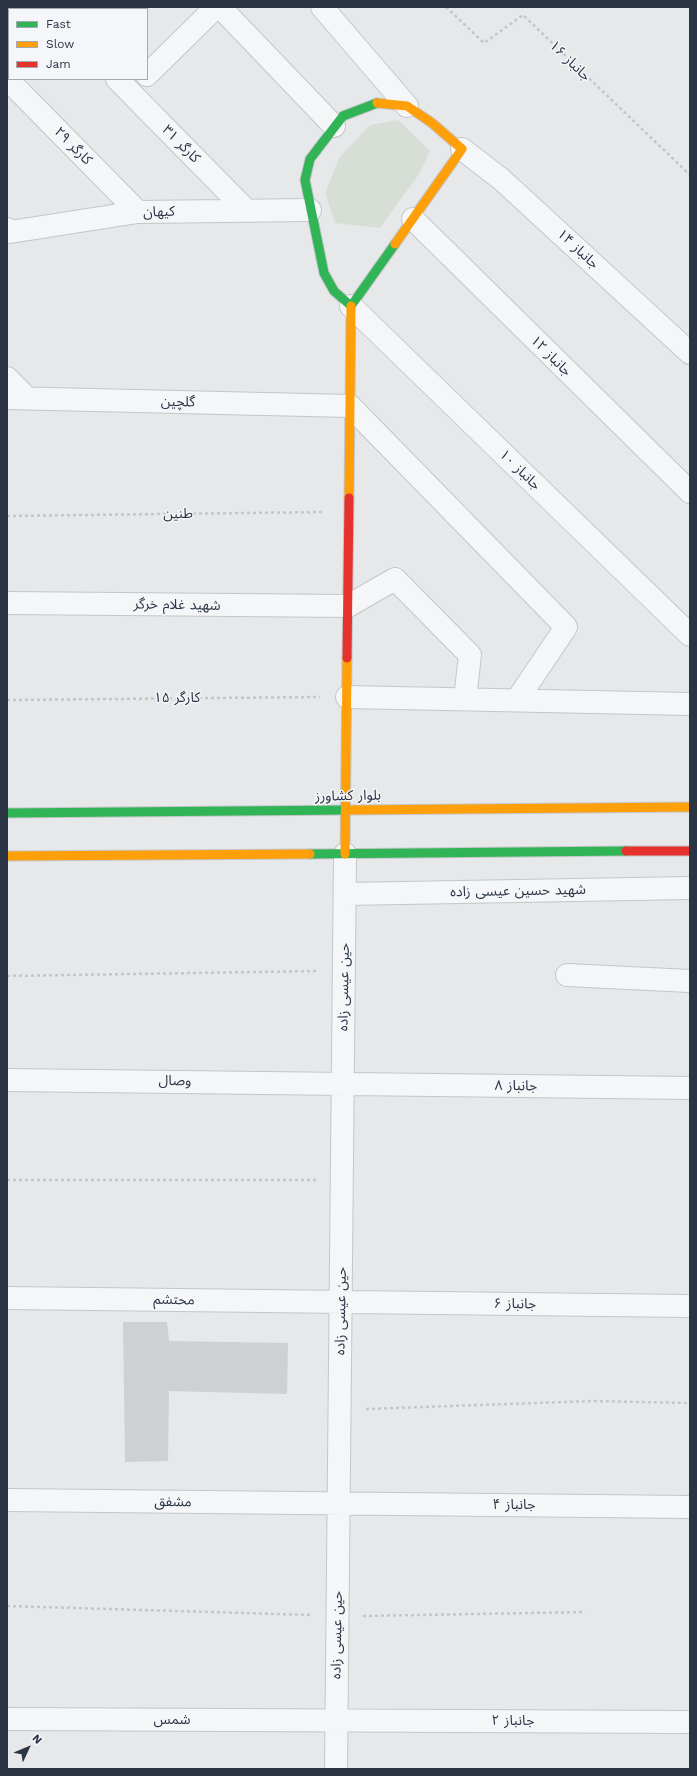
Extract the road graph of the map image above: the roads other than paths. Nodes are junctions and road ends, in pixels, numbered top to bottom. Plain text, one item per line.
1 (216, 7) edge
2 (220, 7) edge
3 (322, 7) edge
4 (148, 74) edge
5 (7, 79) edge
6 (130, 83) edge
7 (407, 106) junction
8 (334, 126) junction
9 (462, 149) junction
10 (245, 209) junction
11 (310, 210) junction
12 (138, 212) junction
13 (413, 219) junction
14 (8, 231) edge
15 (351, 306) junction
16 (690, 353) edge
17 (7, 378) edge
18 (17, 398) edge
19 (350, 406) junction
20 (690, 492) edge
21 (7, 603) edge
22 (348, 606) junction
23 (690, 635) edge
24 (347, 697) junction
25 (465, 699) junction
26 (517, 700) junction
27 (690, 704) edge
28 (690, 807) edge
29 (346, 810) junction
30 (7, 813) edge
31 (690, 851) edge
32 (345, 854) junction
33 (7, 856) edge
34 (690, 888) edge
35 (345, 894) junction
36 (567, 975) dead end
37 (690, 982) edge
38 (7, 1080) edge
39 (343, 1083) junction
40 (690, 1088) edge
41 (7, 1298) edge
42 (341, 1302) junction
43 (690, 1306) edge
44 (7, 1500) edge
45 (339, 1504) junction
46 (690, 1506) edge
47 (7, 1719) edge
48 (336, 1720) junction
49 (690, 1722) edge
50 (336, 1769) edge

1 - 4 street
2 - 8 street
3 - 7 street
5 - 12 street, کارگر ۲۹
6 - 10 street, کارگر ۳۱
7 - 8 street
7 - 9 street
8 - 11 street
9 - 13 street
9 - 16 street, جانباز ۱۴
10 - 11 street, کیهان
10 - 12 street, کیهان
11 - 15 street
12 - 14 street, کیهان
13 - 15 street
13 - 20 street, جانباز ۱۲
15 - 19 street
15 - 23 street, جانباز ۱۰
17 - 18 street
18 - 19 street, گلچین
19 - 22 street
19 - 26 street
21 - 22 street, شهید غلام خرگر
22 - 24 street
22 - 25 street
24 - 25 street
24 - 29 street
25 - 26 street
26 - 27 street
28 - 29 street, بلوار کشاورز
29 - 30 street, بلوار کشاورز
29 - 32 street
31 - 32 street
32 - 33 street
32 - 35 street, حین عیسی زاده
34 - 35 street, شهید حسین عیسی زاده
35 - 39 street, حین عیسی زاده
36 - 37 street
38 - 39 street, وصال
39 - 40 street, جانباز ۸
39 - 42 street, حین عیسی زاده
41 - 42 street, محتشم
42 - 43 street, جانباز ۶
42 - 45 street, حین عیسی زاده
44 - 45 street, مشفق
45 - 46 street, جانباز ۴
45 - 48 street, حین عیسی زاده
47 - 48 street, شمس
48 - 49 street, جانباز ۲
48 - 50 street, حین عیسی زاده

